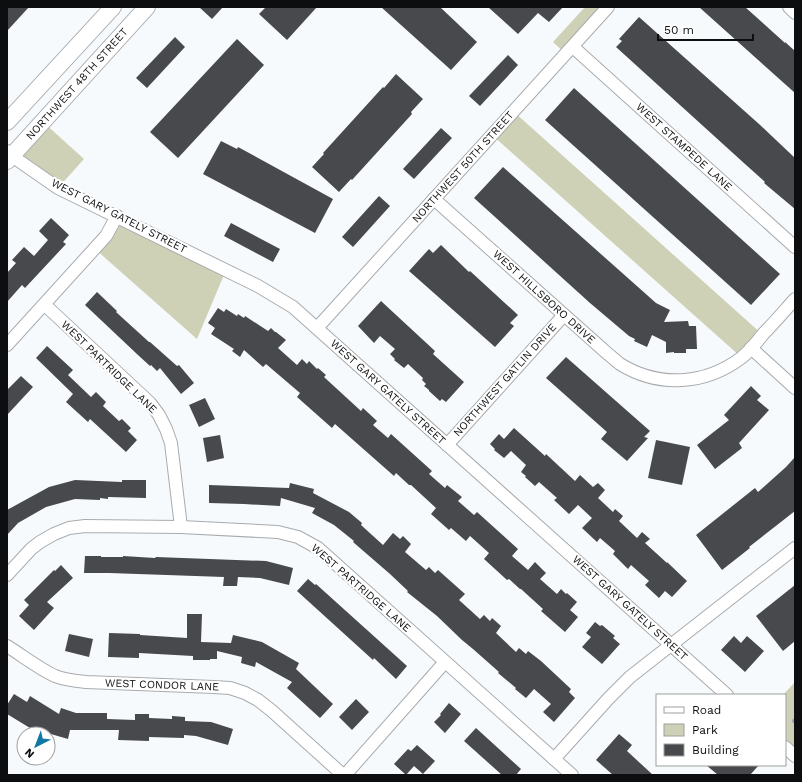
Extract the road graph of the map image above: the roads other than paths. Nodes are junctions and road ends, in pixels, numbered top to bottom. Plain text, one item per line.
1 (113, 7) edge
2 (147, 7) edge
3 (608, 7) edge
4 (789, 7) edge
5 (795, 13) edge
6 (573, 46) junction
7 (7, 122) edge
8 (8, 156) edge
9 (434, 199) junction
10 (117, 216) junction
11 (795, 247) edge
12 (795, 299) edge
13 (45, 305) junction
14 (564, 315) junction
15 (317, 328) junction
16 (7, 345) edge
17 (751, 348) junction
18 (795, 388) edge
19 (447, 445) junction
20 (181, 527) junction
21 (795, 548) edge
22 (7, 575) edge
23 (671, 645) junction
24 (7, 646) edge
25 (445, 662) junction
26 (726, 694) edge
27 (786, 748) edge
28 (795, 756) edge
29 (554, 759) junction
30 (344, 775) edge
31 (572, 775) edge

1 - 7 main road
2 - 8 main road, NORTHWEST 48TH STREET
3 - 6 street, NORTHWEST 50TH STREET
4 - 5 street
6 - 9 street, NORTHWEST 50TH STREET
6 - 11 street, WEST STAMPEDE LANE
8 - 10 street, WEST GARY GATELY STREET
9 - 14 street, WEST HILLSBORO DRIVE
9 - 15 street, NORTHWEST 50TH STREET
10 - 13 street
10 - 15 street, WEST GARY GATELY STREET
12 - 17 street, WEST HILLSBORO DRIVE
13 - 16 street
13 - 20 street, WEST PARTRIDGE LANE
14 - 17 street, WEST HILLSBORO DRIVE
14 - 19 street, NORTHWEST GATLIN DRIVE
15 - 19 street, WEST GARY GATELY STREET
17 - 18 street
19 - 23 street, WEST GARY GATELY STREET
20 - 22 street
20 - 25 street, WEST PARTRIDGE LANE
21 - 23 street
23 - 26 street, WEST GARY GATELY STREET
23 - 29 street
24 - 30 street, WEST CONDOR LANE
25 - 29 street, WEST PARTRIDGE LANE
25 - 30 street
27 - 28 street
29 - 31 street, WEST PARTRIDGE LANE

